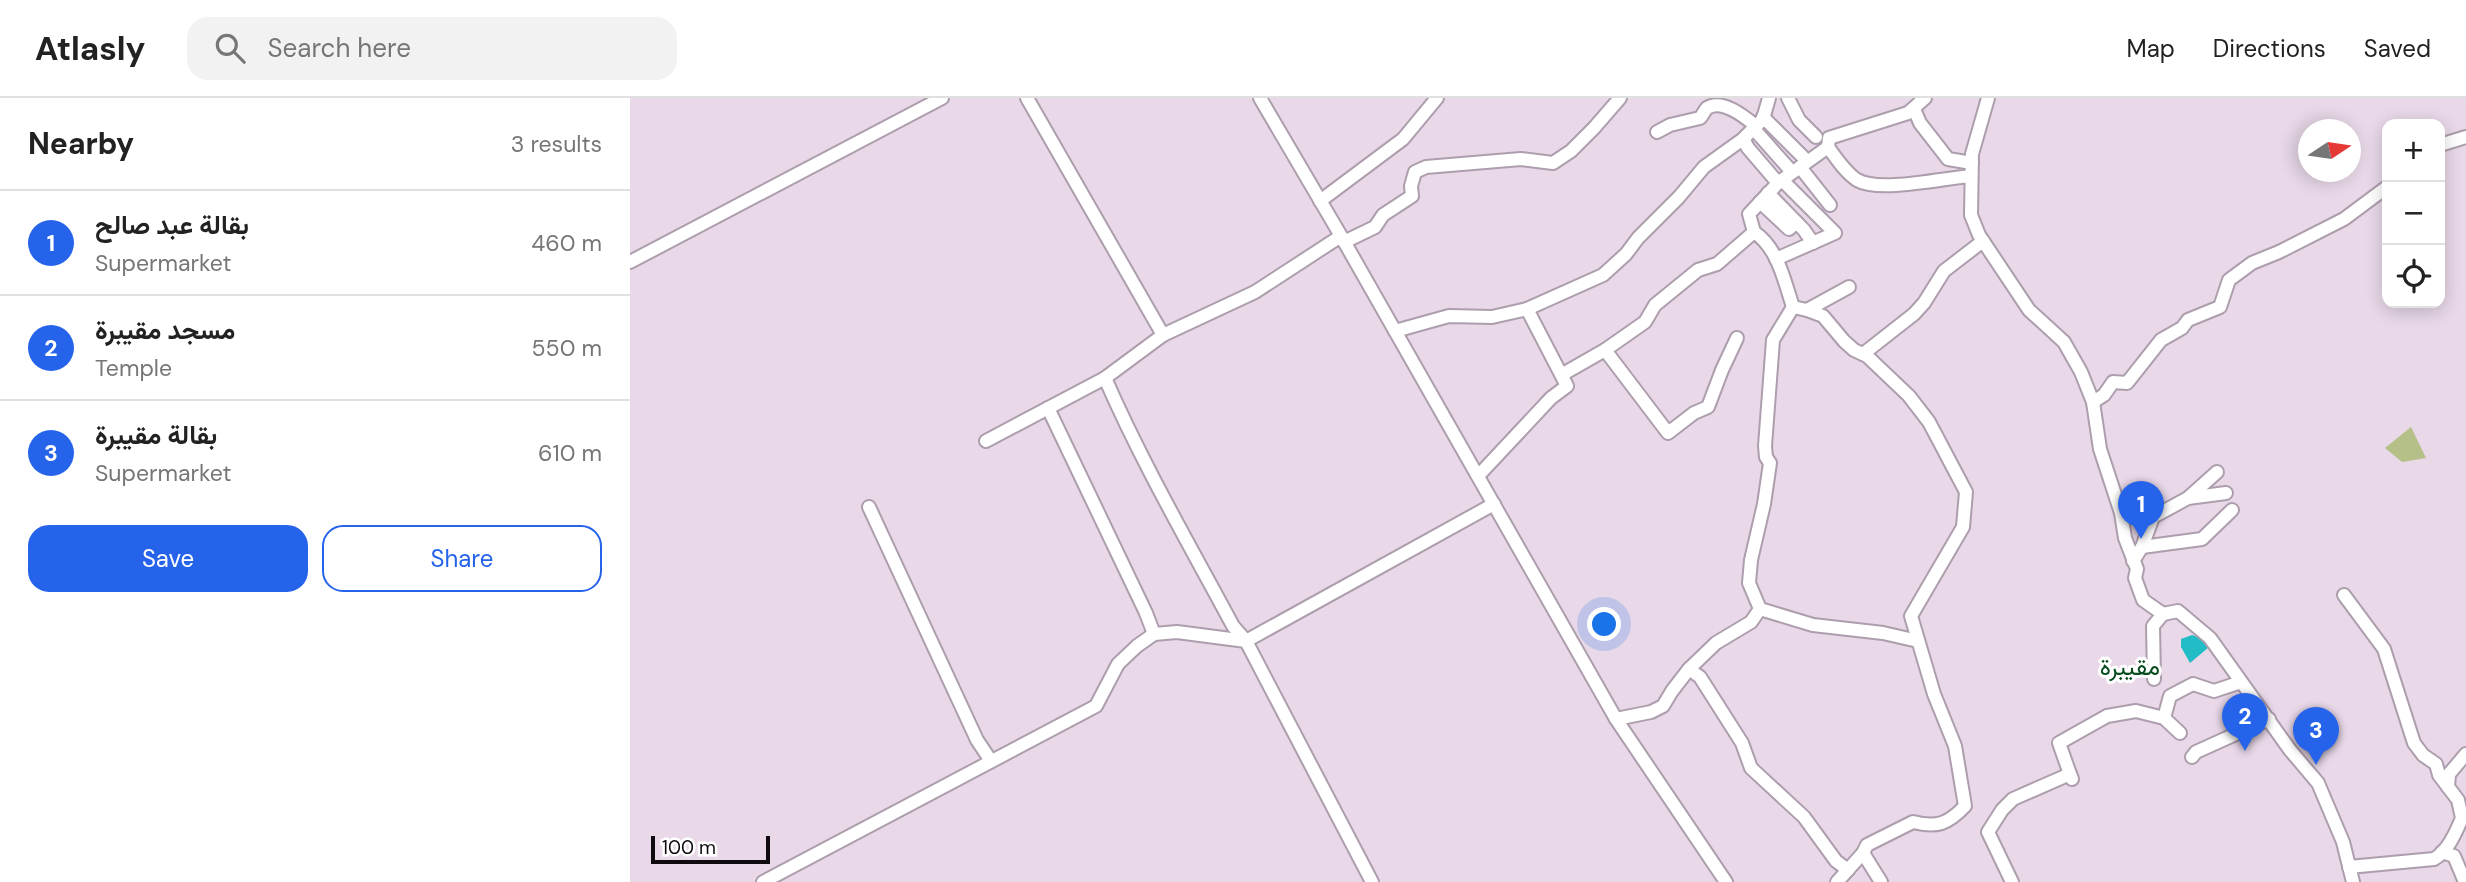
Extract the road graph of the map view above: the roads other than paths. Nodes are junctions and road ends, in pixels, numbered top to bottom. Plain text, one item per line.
1 (942, 98) edge
2 (1027, 98) edge
3 (1260, 98) edge
4 (1418, 98) edge
5 (1437, 98) edge
6 (1620, 98) edge
7 (1769, 98) edge
8 (1788, 98) edge
9 (1925, 98) edge
10 (1988, 98) edge
11 (922, 103) edge
12 (1914, 109) junction
13 (1425, 112) junction
14 (1757, 124) junction
15 (1657, 132) dead end
16 (1816, 137) dead end
17 (2466, 137) edge
18 (1743, 139) junction
19 (2445, 143) edge
20 (1828, 147) junction
21 (1971, 170) junction
22 (1792, 173) junction
23 (2382, 191) edge
24 (1764, 198) junction
25 (1320, 201) junction
26 (1830, 205) dead end
27 (1754, 232) junction
28 (1343, 239) junction
29 (1983, 241) junction
30 (1813, 243) junction
31 (1776, 259) junction
32 (630, 262) edge
33 (1849, 287) dead end
34 (1793, 307) junction
35 (1527, 309) junction
36 (1807, 310) junction
37 (1395, 331) junction
38 (1163, 335) junction
39 (1737, 338) dead end
40 (1605, 350) junction
41 (1863, 354) junction
42 (1563, 374) junction
43 (1105, 379) junction
44 (2093, 402) junction
45 (1048, 408) junction
46 (986, 441) dead end
47 (2217, 472) dead end
48 (1478, 476) junction
49 (2226, 493) dead end
50 (2188, 498) junction
51 (1494, 504) junction
52 (869, 507) dead end
53 (2232, 510) dead end
54 (2142, 547) junction
55 (2133, 561) junction
56 (2343, 595) dead end
57 (1760, 609) junction
58 (2163, 614) junction
59 (1154, 634) junction
60 (1246, 640) junction
61 (1918, 641) junction
62 (1689, 669) junction
63 (2154, 679) dead end
64 (2241, 682) junction
65 (2164, 718) junction
66 (1616, 719) junction
67 (2269, 719) junction
68 (2180, 733) dead end
69 (2466, 754) edge
70 (2192, 757) dead end
71 (990, 761) junction
72 (2448, 787) junction
73 (2442, 852) junction
74 (1863, 853) junction
75 (2348, 867) junction
76 (1848, 870) junction
77 (763, 882) edge
78 (1372, 882) edge
79 (1726, 882) edge
80 (1838, 882) edge
81 (1881, 882) edge
82 (2012, 882) edge
83 (2353, 882) edge
84 (2465, 882) edge

1 - 11 street
2 - 38 street
3 - 25 street
4 - 13 street
5 - 13 street
6 - 28 street
7 - 14 street
8 - 16 street
9 - 12 street
10 - 21 street
11 - 32 street
12 - 20 street
12 - 21 street
13 - 25 street
14 - 15 street
14 - 18 street
14 - 22 street
14 - 22 street
17 - 19 street
18 - 22 street
18 - 35 street
20 - 21 street
20 - 22 street
21 - 29 street
22 - 24 street
22 - 26 street
22 - 30 street
23 - 44 street
24 - 27 street
24 - 30 street
25 - 28 street
27 - 31 street
27 - 40 street
28 - 37 street
28 - 38 street
29 - 41 street
29 - 44 street
30 - 31 street
31 - 34 street
33 - 36 street
34 - 36 street
34 - 57 street
35 - 37 street
35 - 42 street
36 - 41 street
37 - 48 street
38 - 43 street
39 - 40 street
40 - 42 street
41 - 61 street
42 - 48 street
43 - 45 street
43 - 60 street
44 - 55 street
45 - 46 street
45 - 59 street
47 - 50 street
48 - 51 street
49 - 50 street
50 - 54 street
51 - 60 street
51 - 66 street
52 - 71 street
53 - 54 street
54 - 55 street
55 - 58 street
56 - 72 street
57 - 61 street
57 - 62 street
58 - 63 street
58 - 64 street
59 - 60 street
59 - 71 street
60 - 78 street
61 - 74 street
62 - 66 street
62 - 76 street
64 - 65 street
64 - 67 street
65 - 68 street
65 - 82 street
66 - 79 street
67 - 70 street
67 - 75 street
69 - 72 street
71 - 77 street
72 - 73 street
73 - 75 street
73 - 84 street
74 - 76 street
74 - 81 street
75 - 83 street
76 - 80 street

